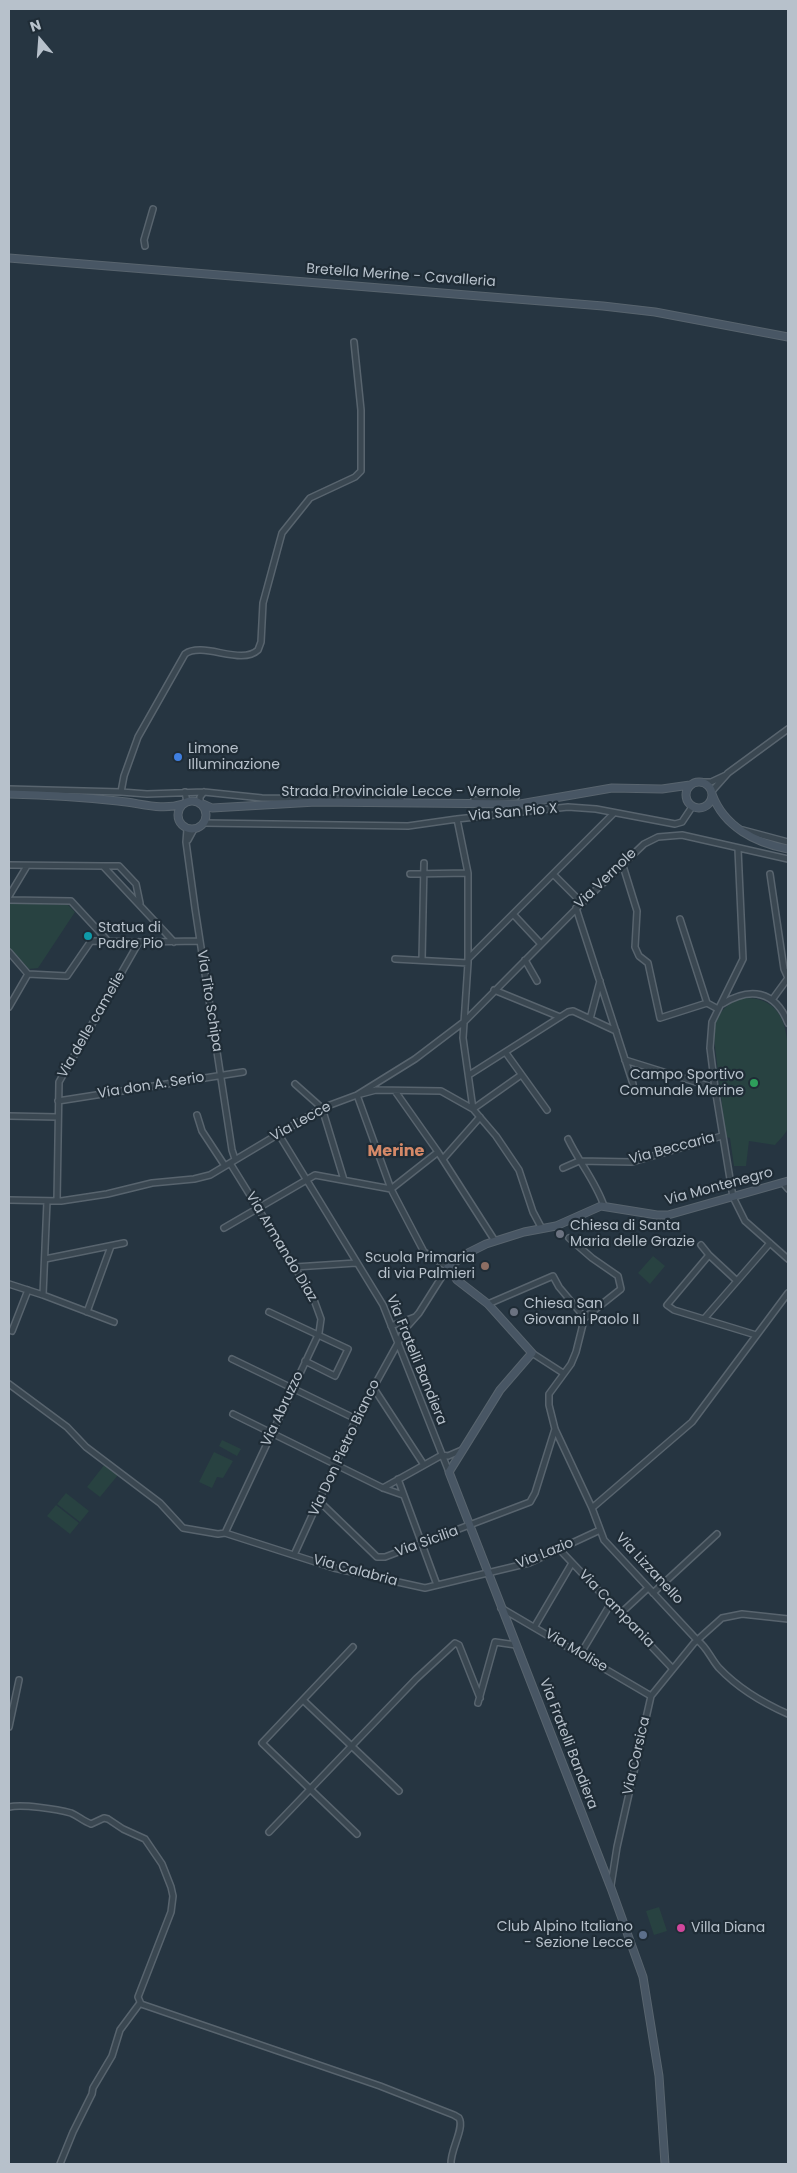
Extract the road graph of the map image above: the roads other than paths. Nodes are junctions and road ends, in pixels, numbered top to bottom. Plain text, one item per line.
1 (153, 209) dead end
2 (144, 246) dead end
3 (9, 258) edge
4 (788, 337) edge
5 (354, 342) dead end
6 (788, 729) edge
7 (728, 773) junction
8 (703, 782) junction
9 (690, 785) junction
10 (9, 789) edge
11 (662, 789) junction
12 (120, 792) junction
13 (185, 792) junction
14 (204, 792) junction
15 (712, 793) junction
16 (9, 794) edge
17 (516, 797) dead end
18 (686, 798) junction
19 (185, 803) junction
20 (201, 803) junction
21 (692, 807) junction
22 (158, 808) junction
23 (228, 808) junction
24 (703, 808) junction
25 (614, 813) junction
26 (726, 817) junction
27 (178, 818) junction
28 (457, 819) junction
29 (206, 820) junction
30 (191, 829) junction
31 (739, 829) junction
32 (788, 842) edge
33 (738, 849) junction
34 (788, 850) edge
35 (788, 859) edge
36 (424, 863) dead end
37 (9, 865) edge
38 (620, 865) junction
39 (26, 866) junction
40 (104, 866) junction
41 (410, 874) dead end
42 (423, 874) junction
43 (468, 874) junction
44 (553, 874) junction
45 (770, 874) dead end
46 (9, 896) edge
47 (9, 900) edge
48 (582, 903) junction
49 (140, 905) junction
50 (576, 908) junction
51 (513, 914) junction
52 (680, 919) dead end
53 (108, 941) junction
54 (200, 941) junction
55 (139, 942) junction
56 (174, 942) junction
57 (541, 944) junction
58 (9, 952) edge
59 (395, 959) dead end
60 (422, 960) junction
61 (525, 960) junction
62 (468, 961) junction
63 (28, 974) junction
64 (788, 978) edge
65 (536, 981) dead end
66 (600, 981) junction
67 (494, 990) junction
68 (772, 1000) junction
69 (707, 1003) junction
70 (9, 1007) edge
71 (719, 1007) junction
72 (560, 1017) junction
73 (590, 1019) junction
74 (463, 1022) junction
75 (788, 1022) edge
76 (616, 1031) junction
77 (506, 1053) junction
78 (625, 1060) junction
79 (243, 1072) dead end
80 (521, 1074) junction
81 (220, 1075) junction
82 (469, 1076) junction
83 (295, 1084) dead end
84 (633, 1084) dead end
85 (715, 1088) junction
86 (395, 1090) junction
87 (357, 1095) junction
88 (58, 1101) junction
89 (322, 1108) junction
90 (473, 1109) junction
91 (547, 1110) dead end
92 (197, 1115) dead end
93 (9, 1116) edge
94 (58, 1117) junction
95 (480, 1117) junction
96 (278, 1134) junction
97 (722, 1136) junction
98 (568, 1139) dead end
99 (438, 1152) junction
100 (443, 1159) junction
101 (579, 1161) junction
102 (230, 1162) junction
103 (563, 1168) dead end
104 (306, 1180) junction
105 (344, 1180) junction
106 (787, 1184) edge
107 (391, 1188) junction
108 (733, 1197) junction
109 (9, 1200) edge
110 (47, 1201) junction
111 (57, 1201) junction
112 (604, 1206) junction
113 (258, 1208) junction
114 (541, 1227) junction
115 (224, 1228) dead end
116 (569, 1238) dead end
117 (495, 1241) junction
118 (124, 1243) dead end
119 (770, 1243) junction
120 (701, 1245) dead end
121 (111, 1246) junction
122 (709, 1256) junction
123 (45, 1259) junction
124 (788, 1259) edge
125 (356, 1263) junction
126 (295, 1267) junction
127 (448, 1267) junction
128 (737, 1281) junction
129 (9, 1284) edge
130 (28, 1290) junction
131 (788, 1293) edge
132 (43, 1294) junction
133 (488, 1304) junction
134 (87, 1312) junction
135 (269, 1312) dead end
136 (415, 1317) junction
137 (704, 1319) junction
138 (582, 1320) junction
139 (114, 1322) dead end
140 (391, 1326) junction
141 (12, 1331) dead end
142 (319, 1334) junction
143 (756, 1335) junction
144 (398, 1343) junction
145 (532, 1354) junction
146 (232, 1359) dead end
147 (305, 1362) junction
148 (563, 1373) junction
149 (9, 1384) edge
150 (373, 1387) junction
151 (292, 1388) junction
152 (233, 1414) dead end
153 (356, 1419) junction
154 (555, 1429) junction
155 (271, 1434) junction
156 (462, 1450) junction
157 (442, 1455) junction
158 (336, 1465) junction
159 (424, 1465) junction
160 (449, 1472) junction
161 (398, 1479) junction
162 (383, 1488) junction
163 (403, 1495) junction
164 (319, 1500) junction
165 (592, 1508) junction
166 (471, 1526) junction
167 (600, 1530) junction
168 (225, 1533) junction
169 (717, 1534) dead end
170 (422, 1544) junction
171 (560, 1550) junction
172 (294, 1555) junction
173 (572, 1563) junction
174 (488, 1574) junction
175 (437, 1585) junction
176 (648, 1588) junction
177 (653, 1593) junction
178 (611, 1603) junction
179 (501, 1607) junction
180 (620, 1613) junction
181 (788, 1619) edge
182 (535, 1626) junction
183 (696, 1640) junction
184 (516, 1646) junction
185 (353, 1647) dead end
186 (581, 1653) junction
187 (672, 1668) junction
188 (19, 1680) dead end
189 (651, 1696) junction
190 (303, 1700) junction
191 (788, 1714) edge
192 (9, 1727) edge
193 (351, 1747) junction
194 (310, 1790) junction
195 (399, 1791) dead end
196 (9, 1807) edge
197 (269, 1832) dead end
198 (357, 1834) dead end
199 (610, 1888) junction
200 (140, 2003) junction
201 (60, 2164) edge
202 (451, 2164) edge
203 (664, 2164) edge

1 - 2 street
3 - 4 street, Bretella Merine - Cavalleria
5 - 12 street
6 - 7 street
7 - 8 street
7 - 15 street
8 - 9 street, Strada Provinciale Lecce - Vernole
8 - 15 street
9 - 11 street, Strada Provinciale Lecce - Vernole
9 - 18 street
10 - 12 street
11 - 18 street, Strada Provinciale Lecce - Vernole
11 - 23 street, Strada Provinciale Lecce - Vernole
12 - 13 street
13 - 14 street
13 - 19 street
14 - 17 street
14 - 20 street
15 - 24 street
15 - 26 street
16 - 22 street, Strada Provinciale Lecce - Vernole
18 - 21 street
19 - 20 street, Strada Provinciale Lecce - Vernole
19 - 22 street, Strada Provinciale Lecce - Vernole
19 - 27 street
20 - 23 street, Strada Provinciale Lecce - Vernole
20 - 29 street
21 - 24 street
21 - 25 street, Via San Pio X
22 - 27 street, Strada Provinciale Lecce - Vernole
23 - 29 street, Strada Provinciale Lecce - Vernole
24 - 26 street
25 - 28 street, Via San Pio X
25 - 44 street
26 - 31 street
27 - 30 street, Strada Provinciale Lecce - Vernole
28 - 29 street
28 - 43 street, Via San Pio X
29 - 30 street, Strada Provinciale Lecce - Vernole
30 - 54 street, Via Tito Schipa
31 - 32 street
31 - 34 street
33 - 35 street, Via Vernole
33 - 38 street, Via Vernole
33 - 71 street
36 - 42 street
37 - 39 street
38 - 48 street, Via Vernole
38 - 69 street
39 - 40 street
39 - 46 street
40 - 49 street
40 - 49 street
41 - 42 street
42 - 43 street
42 - 60 street
43 - 62 street, Via San Pio X
44 - 48 street
44 - 51 street
45 - 64 street
47 - 53 street
48 - 50 street, Via Vernole
49 - 56 street
50 - 57 street, Via Vernole
50 - 66 street
51 - 57 street
51 - 62 street
52 - 69 street
53 - 55 street
53 - 63 street
54 - 56 street
54 - 81 street, Via Tito Schipa
55 - 56 street
55 - 88 street, Via delle camelie
57 - 61 street, Via Vernole
58 - 63 street
59 - 60 street
60 - 62 street
61 - 65 street
61 - 67 street, Via Vernole
62 - 74 street, Via San Pio X
63 - 70 street
64 - 68 street
66 - 73 street
66 - 76 street
67 - 72 street
67 - 74 street, Via Vernole
68 - 71 street
68 - 75 street
69 - 71 street
71 - 85 street
72 - 73 street
72 - 77 street
73 - 76 street
74 - 82 street
74 - 87 street, Via Vernole
76 - 78 street
77 - 80 street
77 - 82 street
78 - 84 street
78 - 85 street
79 - 81 street, Via don A. Serio
80 - 90 street
80 - 91 street
81 - 88 street, Via don A. Serio
81 - 102 street, Via Tito Schipa
82 - 90 street
83 - 89 street
85 - 97 street
86 - 87 street, Via Lecce
86 - 90 street, Via Lecce
86 - 99 street
87 - 89 street, Via Lecce
87 - 107 street
88 - 94 street, Via delle camelie
89 - 96 street, Via Lecce
89 - 105 street
90 - 95 street, Via Lecce
92 - 102 street, Via Armando Diaz
93 - 94 street
94 - 111 street, Via delle camelie
95 - 100 street
95 - 114 street, Via Lecce
96 - 102 street, Via Lecce
96 - 104 street, Via Fratelli Bandiera
97 - 101 street, Via Beccaria
97 - 108 street
98 - 101 street
99 - 100 street
99 - 107 street
100 - 117 street
101 - 103 street, Via Beccaria
101 - 112 street
102 - 111 street, Via Lecce
102 - 113 street, Via Armando Diaz
104 - 105 street
104 - 113 street
104 - 125 street, Via Fratelli Bandiera
105 - 107 street
106 - 108 street, Via Montenegro
107 - 127 street
108 - 112 street, Via Montenegro
108 - 119 street
109 - 110 street, Via Lecce
110 - 111 street, Via Lecce
110 - 123 street
112 - 114 street, Via Montenegro
113 - 115 street
113 - 126 street, Via Armando Diaz
114 - 117 street, Via Montenegro
116 - 138 street
117 - 127 street, Via Montenegro
118 - 121 street
119 - 124 street
119 - 128 street
120 - 122 street
121 - 123 street
121 - 134 street
122 - 128 street
122 - 137 street
123 - 132 street
125 - 126 street
125 - 140 street, Via Fratelli Bandiera
126 - 142 street, Via Armando Diaz
127 - 133 street
127 - 136 street, Via Don Pietro Bianco
128 - 137 street
129 - 130 street
130 - 132 street
130 - 141 street
131 - 143 street
132 - 134 street
133 - 138 street
133 - 145 street
134 - 139 street
135 - 142 street
136 - 140 street
136 - 144 street, Via Don Pietro Bianco
137 - 143 street
138 - 148 street, Via Lizzanello
140 - 144 street, Via Fratelli Bandiera
142 - 147 street, Via Abruzzo
142 - 147 street
143 - 165 street
144 - 150 street, Via Don Pietro Bianco
144 - 157 street, Via Fratelli Bandiera
145 - 148 street
145 - 156 street
146 - 151 street
147 - 151 street, Via Abruzzo
148 - 154 street, Via Lizzanello
149 - 168 street, Via Calabria
150 - 153 street, Via Don Pietro Bianco
150 - 159 street
151 - 153 street
151 - 155 street, Via Abruzzo
152 - 155 street
153 - 158 street, Via Don Pietro Bianco
154 - 165 street, Via Lizzanello
154 - 166 street, Via Sicilia
155 - 158 street
155 - 168 street, Via Abruzzo
156 - 157 street
156 - 160 street
157 - 159 street
157 - 160 street, Via Fratelli Bandiera
158 - 162 street
158 - 164 street, Via Don Pietro Bianco
159 - 161 street
160 - 166 street, Via Fratelli Bandiera
161 - 162 street
161 - 163 street
162 - 163 street
163 - 170 street
164 - 170 street, Via Sicilia
164 - 172 street, Via Don Pietro Bianco
165 - 167 street, Via Lizzanello
166 - 170 street, Via Sicilia
166 - 174 street, Via Fratelli Bandiera
167 - 171 street, Via Lazio
167 - 176 street, Via Lizzanello
168 - 172 street, Via Calabria
169 - 177 street
170 - 175 street
171 - 173 street, Via Campania
171 - 174 street, Via Lazio
172 - 175 street, Via Calabria
173 - 178 street, Via Campania
173 - 182 street
174 - 175 street, Via Calabria
174 - 179 street, Via Fratelli Bandiera
176 - 177 street, Via Lizzanello
176 - 180 street
177 - 183 street, Via Lizzanello
178 - 180 street, Via Campania
178 - 186 street
179 - 182 street, Via Molise
179 - 184 street, Via Fratelli Bandiera
180 - 187 street, Via Campania
181 - 183 street, Via Corsica
182 - 186 street, Via Molise
183 - 187 street, Via Corsica
183 - 191 street, Via Lizzanello
184 - 193 street
184 - 199 street, Via Fratelli Bandiera
185 - 190 street
186 - 189 street, Via Molise
187 - 189 street, Via Corsica
188 - 192 street
189 - 199 street, Via Corsica
190 - 193 street
190 - 194 street
193 - 194 street
193 - 195 street
194 - 197 street
194 - 198 street
196 - 200 street
199 - 203 street, Via Fratelli Bandiera
200 - 201 street
200 - 202 street

